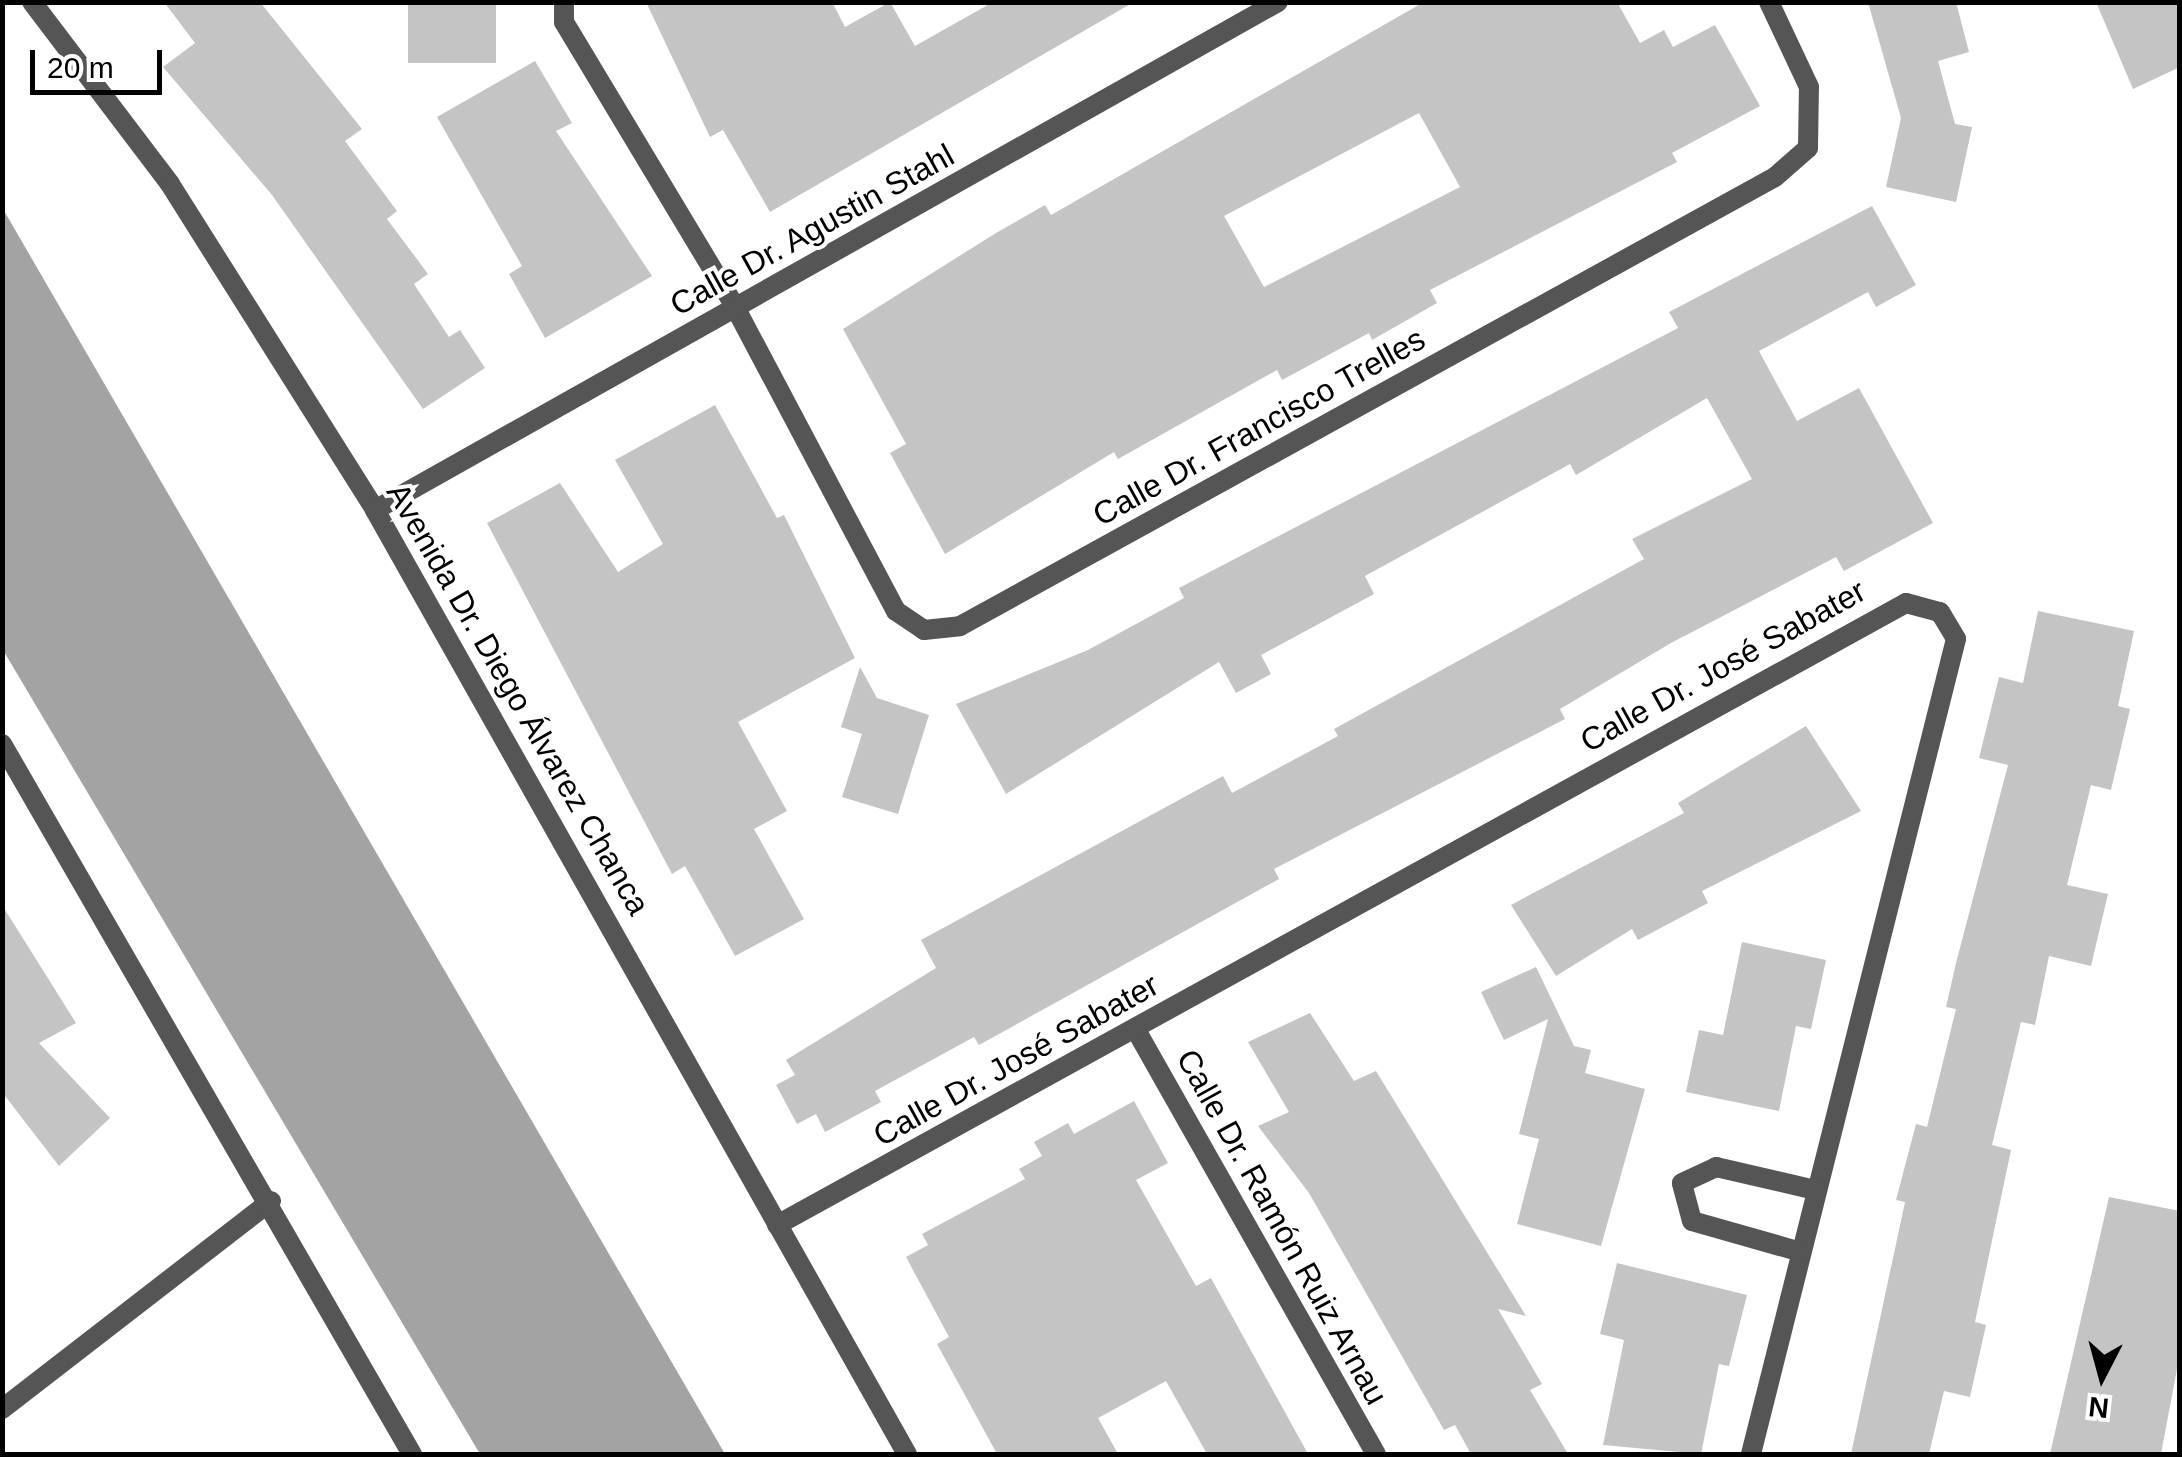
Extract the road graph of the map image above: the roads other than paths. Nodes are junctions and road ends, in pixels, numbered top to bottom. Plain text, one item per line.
1 (32, 2) edge
2 (564, 2) edge
3 (1278, 2) edge
4 (1768, 2) edge
5 (736, 307) junction
6 (375, 510) junction
7 (2, 744) edge
8 (1136, 1030) junction
9 (1816, 1190) junction
10 (271, 1201) junction
11 (777, 1224) junction
12 (1800, 1252) junction
13 (2, 1409) edge
14 (412, 1454) edge
15 (907, 1454) edge
16 (1376, 1454) edge
17 (1751, 1454) edge

1 - 6 street, Avenida Dr. Diego Álvarez Chanca
2 - 5 street, Calle Dr. Francisco Trelles
3 - 5 street, Calle Dr. Agustin Stahl
4 - 5 street, Calle Dr. Francisco Trelles
5 - 6 street, Calle Dr. Agustin Stahl
6 - 11 street, Avenida Dr. Diego Álvarez Chanca
7 - 10 street
8 - 9 street, Calle Dr. José Sabater
8 - 11 street, Calle Dr. José Sabater
8 - 16 street, Calle Dr. Ramón Ruiz Arnau
9 - 12 street, Calle Dr. José Sabater
9 - 12 street
10 - 13 street
10 - 14 street
11 - 15 street, Avenida Dr. Diego Álvarez Chanca
12 - 17 street, Calle Dr. José Sabater

